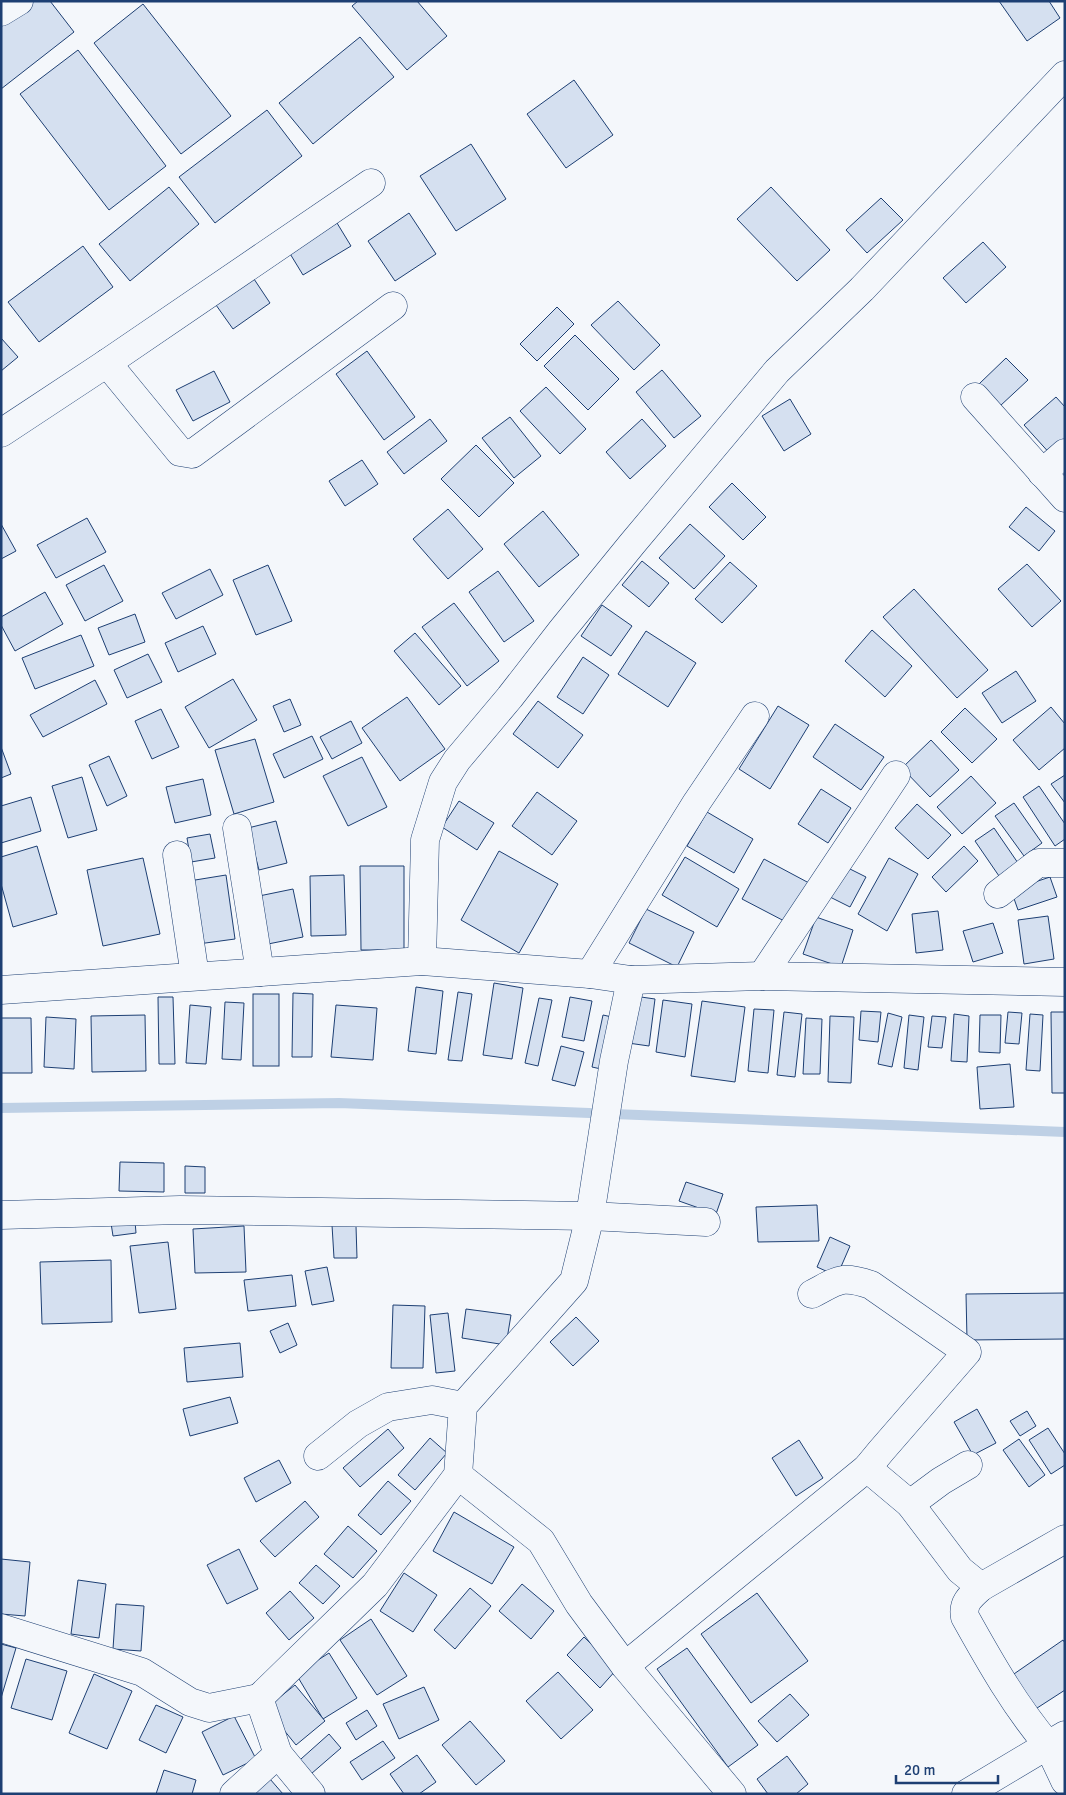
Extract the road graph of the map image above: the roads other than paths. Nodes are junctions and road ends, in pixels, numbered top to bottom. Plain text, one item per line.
1 (19, 1) edge
2 (1, 12) edge
3 (1065, 75) edge
4 (371, 183) dead end
5 (394, 306) dead end
6 (107, 363) junction
7 (975, 397) dead end
8 (1, 432) edge
9 (1065, 453) edge
10 (1042, 473) junction
11 (1065, 498) edge
12 (755, 716) dead end
13 (896, 775) dead end
14 (237, 828) dead end
15 (177, 855) dead end
16 (1065, 862) edge
17 (998, 894) dead end
18 (422, 961) junction
19 (260, 972) junction
20 (590, 974) junction
21 (196, 976) junction
22 (762, 976) junction
23 (631, 980) junction
24 (1065, 982) edge
25 (1, 990) edge
26 (592, 1207) junction
27 (1, 1215) edge
28 (706, 1222) dead end
29 (812, 1294) dead end
30 (463, 1406) junction
31 (318, 1456) dead end
32 (968, 1466) dead end
33 (867, 1468) junction
34 (458, 1474) junction
35 (910, 1504) junction
36 (1065, 1539) edge
37 (981, 1587) junction
38 (1, 1628) edge
39 (625, 1666) junction
40 (259, 1698) junction
41 (1056, 1740) edge
42 (278, 1754) junction
43 (1065, 1781) edge
44 (234, 1794) edge
45 (312, 1794) edge
46 (732, 1794) edge
47 (966, 1794) edge

1 - 2 street
3 - 18 street
4 - 6 street
5 - 6 street
6 - 8 street
7 - 10 street
9 - 10 street
10 - 11 street
12 - 20 street
13 - 22 street
14 - 19 street
15 - 21 street
16 - 17 street
18 - 19 street
18 - 20 street
19 - 21 street
20 - 23 street
21 - 25 street
22 - 23 street
22 - 24 street
23 - 26 street
26 - 27 street
26 - 28 street
26 - 30 street
29 - 33 street
30 - 31 street
30 - 34 street
32 - 35 street
33 - 35 street
33 - 39 street
34 - 39 street
34 - 40 street
35 - 37 street
36 - 37 street
37 - 41 street
38 - 40 street
39 - 46 street
40 - 42 street
41 - 43 street
41 - 47 street
42 - 44 street
42 - 45 street

